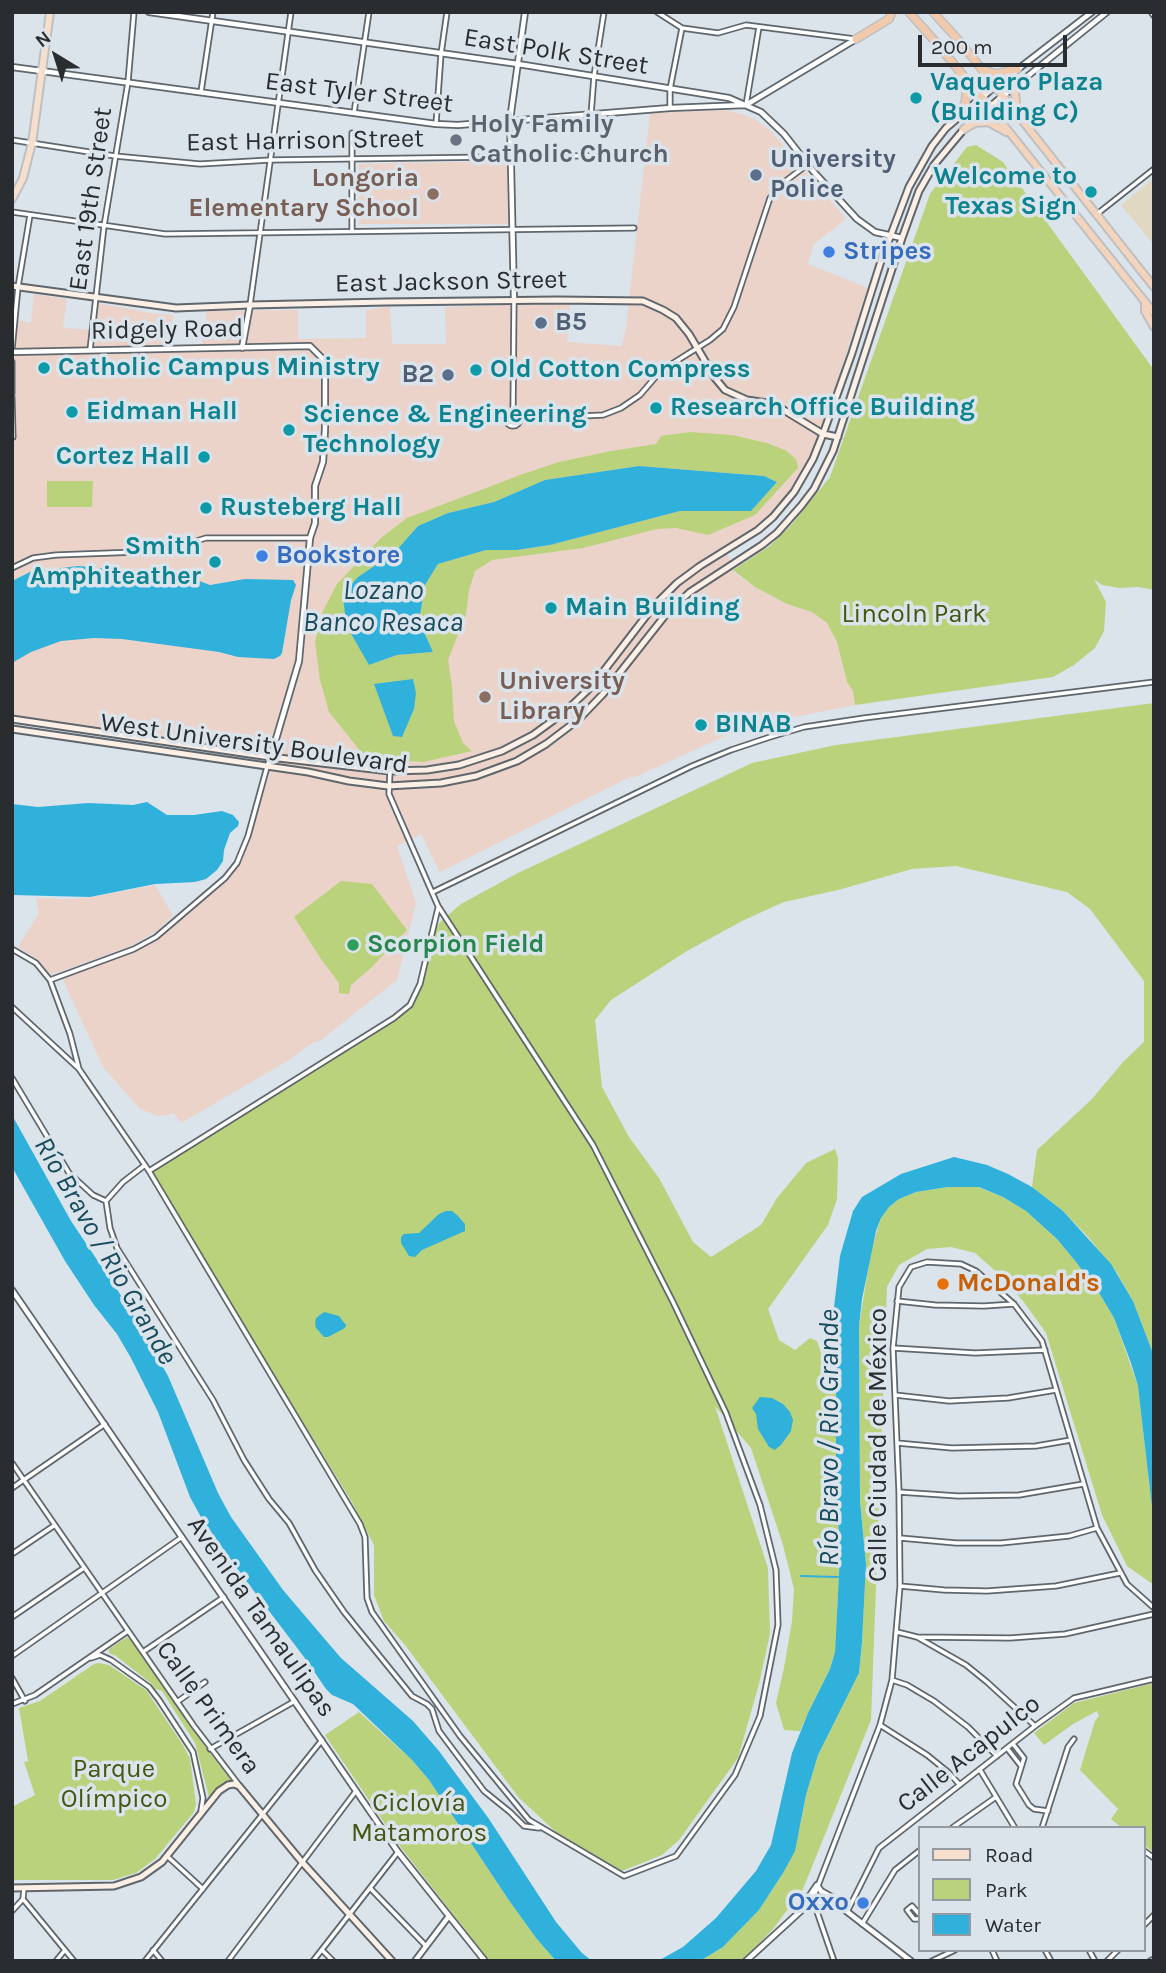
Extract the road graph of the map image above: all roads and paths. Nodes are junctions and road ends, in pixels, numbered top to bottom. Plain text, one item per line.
1 (50, 12) edge
2 (134, 12) edge
3 (149, 12) edge
4 (214, 12) edge
5 (291, 12) edge
6 (369, 12) edge
7 (447, 12) edge
8 (525, 12) edge
9 (604, 12) edge
10 (657, 12) edge
11 (892, 12) edge
12 (909, 12) edge
13 (933, 12) edge
14 (1092, 12) edge
15 (1107, 12) edge
16 (212, 22) junction
17 (759, 27) junction
18 (682, 28) junction
19 (289, 33) junction
20 (856, 39) junction
21 (364, 42) junction
22 (441, 54) junction
23 (518, 64) junction
24 (954, 64) junction
25 (12, 67) edge
26 (980, 68) junction
27 (1017, 69) junction
28 (42, 71) junction
29 (594, 76) junction
30 (128, 82) junction
31 (1018, 85) junction
32 (995, 86) junction
33 (670, 89) junction
34 (201, 92) junction
35 (1003, 96) junction
36 (982, 98) junction
37 (277, 103) junction
38 (746, 105) junction
39 (989, 106) junction
40 (670, 108) junction
41 (354, 113) junction
42 (962, 114) junction
43 (1018, 114) junction
44 (591, 115) junction
45 (510, 120) junction
46 (436, 124) junction
47 (964, 129) junction
48 (352, 133) dead end
49 (12, 140) edge
50 (1017, 141) junction
51 (32, 143) junction
52 (643, 155) dead end
53 (115, 156) junction
54 (511, 156) junction
55 (270, 160) junction
56 (352, 160) junction
57 (808, 164) junction
58 (1154, 169) edge
59 (12, 199) edge
60 (12, 212) edge
61 (1097, 214) junction
62 (30, 215) junction
63 (104, 226) junction
64 (634, 228) dead end
65 (511, 230) junction
66 (352, 231) junction
67 (260, 233) junction
68 (891, 235) junction
69 (902, 238) junction
70 (1138, 267) junction
71 (1154, 279) edge
72 (15, 286) edge
73 (1154, 286) edge
74 (1154, 296) edge
75 (95, 298) junction
76 (514, 300) junction
77 (1144, 302) junction
78 (250, 305) junction
79 (1154, 313) edge
80 (1154, 327) edge
81 (242, 348) junction
82 (697, 348) junction
83 (90, 350) junction
84 (12, 351) edge
85 (12, 362) edge
86 (12, 395) edge
87 (513, 412) junction
88 (520, 419) junction
89 (823, 434) junction
90 (13, 437) edge
91 (838, 437) junction
92 (310, 538) junction
93 (12, 568) edge
94 (1154, 682) edge
95 (12, 719) edge
96 (12, 729) edge
97 (270, 757) junction
98 (267, 767) junction
99 (390, 771) junction
100 (388, 786) junction
101 (433, 892) junction
102 (438, 906) junction
103 (12, 949) edge
104 (50, 980) junction
105 (12, 1007) edge
106 (79, 1069) junction
107 (12, 1078) edge
108 (145, 1165) junction
109 (149, 1171) junction
110 (106, 1201) junction
111 (13, 1292) edge
112 (897, 1301) junction
113 (1014, 1304) junction
114 (893, 1348) junction
115 (1045, 1350) junction
116 (1056, 1390) junction
117 (895, 1395) junction
118 (105, 1424) junction
119 (1071, 1440) junction
120 (897, 1443) junction
121 (12, 1463) edge
122 (24, 1480) junction
123 (1083, 1484) junction
124 (12, 1488) edge
125 (899, 1492) junction
126 (55, 1525) junction
127 (1097, 1528) junction
128 (182, 1537) junction
129 (900, 1538) junction
130 (12, 1554) edge
131 (84, 1568) junction
132 (1120, 1573) junction
133 (900, 1586) junction
134 (101, 1593) junction
135 (224, 1597) junction
136 (1154, 1608) edge
137 (1154, 1614) edge
138 (12, 1617) edge
139 (128, 1631) junction
140 (897, 1632) junction
141 (917, 1637) junction
142 (143, 1653) junction
143 (12, 1656) edge
144 (91, 1658) junction
145 (12, 1678) edge
146 (1154, 1679) edge
147 (892, 1680) junction
148 (205, 1682) dead end
149 (25, 1700) junction
150 (295, 1701) junction
151 (177, 1702) junction
152 (12, 1704) edge
153 (880, 1725) junction
154 (1035, 1727) junction
155 (1074, 1739) dead end
156 (322, 1740) junction
157 (1013, 1744) junction
158 (1007, 1748) junction
159 (210, 1749) junction
160 (997, 1756) junction
161 (1021, 1767) junction
162 (980, 1770) junction
163 (960, 1785) junction
164 (240, 1786) junction
165 (356, 1791) junction
166 (996, 1797) junction
167 (1048, 1811) junction
168 (201, 1812) junction
169 (264, 1814) junction
170 (955, 1826) edge
171 (1014, 1826) edge
172 (1043, 1826) edge
173 (541, 1828) junction
174 (398, 1852) junction
175 (918, 1852) edge
176 (167, 1856) junction
177 (302, 1861) junction
178 (817, 1885) junction
179 (12, 1888) edge
180 (24, 1888) junction
181 (370, 1888) junction
182 (203, 1889) junction
183 (23, 1899) junction
184 (814, 1903) junction
185 (841, 1907) junction
186 (12, 1911) edge
187 (847, 1912) junction
188 (349, 1913) junction
189 (798, 1913) junction
190 (449, 1916) junction
191 (862, 1924) junction
192 (426, 1945) junction
193 (65, 1950) junction
194 (153, 1950) junction
195 (321, 1950) junction
196 (951, 1952) edge
197 (56, 1961) edge
198 (74, 1961) edge
199 (145, 1961) edge
200 (162, 1961) edge
201 (228, 1961) edge
202 (313, 1961) edge
203 (333, 1961) edge
204 (391, 1961) edge
205 (415, 1961) edge
206 (485, 1961) edge
207 (746, 1961) edge
208 (834, 1961) edge
209 (911, 1961) edge
210 (932, 1961) edge

1 - 28 main road
2 - 30 street, East 19th Street
3 - 16 street, East Polk Street
4 - 16 street
5 - 19 street
6 - 21 street
7 - 22 street
8 - 23 street
9 - 29 street
10 - 18 street
11 - 20 highway
12 - 24 highway
13 - 26 highway
14 - 27 street
15 - 31 street
16 - 19 street, East Polk Street
16 - 34 street
17 - 18 street
17 - 20 street
17 - 38 street
18 - 33 street
19 - 21 street, East Polk Street
19 - 37 street
20 - 38 street
21 - 22 street, East Polk Street
21 - 41 street
22 - 23 street, East Polk Street
22 - 46 street
23 - 29 street, East Polk Street
23 - 45 street
24 - 36 highway
24 - 42 highway
25 - 28 street, East Tyler Street
26 - 27 highway
26 - 32 highway
27 - 32 street
28 - 30 street, East Tyler Street
28 - 51 main road
29 - 33 street, East Polk Street
29 - 44 street
30 - 34 street, East Tyler Street
30 - 53 street, East 19th Street
31 - 35 street
31 - 43 highway
32 - 35 highway
32 - 36 main road, West University Boulevard
33 - 38 street, East Polk Street
33 - 40 street
34 - 37 street, East Tyler Street
35 - 39 main road, West University Boulevard
35 - 43 highway
36 - 39 highway
36 - 42 main road, West University Boulevard
37 - 41 street, East Tyler Street
37 - 55 street
38 - 40 street, East Tyler Street
38 - 57 street, East Polk Street
39 - 47 main road, West University Boulevard
39 - 50 highway
40 - 44 street, East Tyler Street
41 - 46 street, East Tyler Street
42 - 68 main road, West University Boulevard
43 - 61 highway
44 - 45 street, East Tyler Street
45 - 46 street, East Tyler Street
45 - 54 street
47 - 50 highway
47 - 69 main road, West University Boulevard
48 - 56 street
49 - 51 street, East Harrison Street
50 - 77 highway
51 - 53 street, East Harrison Street
51 - 59 main road
52 - 54 street, East Harrison Street
53 - 55 street, East Harrison Street
53 - 63 street, East 19th Street
54 - 56 street, East Harrison Street
54 - 65 street
55 - 56 street, East Harrison Street
55 - 67 street
56 - 66 street
57 - 68 street, East Polk Street
57 - 82 street
58 - 61 street
60 - 62 street
61 - 70 highway
62 - 63 street
62 - 72 street
63 - 67 street
63 - 75 street, East 19th Street
64 - 65 street
65 - 66 street
65 - 76 street
66 - 67 street
67 - 78 street
68 - 69 street, East Polk Street
68 - 89 main road, West University Boulevard
69 - 91 main road, West University Boulevard
70 - 71 highway
70 - 73 highway
72 - 75 main road, East Jackson Street
72 - 84 street
74 - 77 highway
75 - 78 main road, East Jackson Street
75 - 83 street, East 19th Street
76 - 78 main road, East Jackson Street
76 - 82 main road, East Jackson Street
76 - 87 street
77 - 79 highway
77 - 80 highway
78 - 81 street
81 - 83 street, Ridgely Road
81 - 92 street, Ridgely Road
82 - 88 street
82 - 89 main road, East Jackson Street
83 - 84 street, Ridgely Road
85 - 86 street
86 - 90 street
87 - 88 street
87 - 88 street
89 - 91 main road, East Jackson Street
89 - 99 main road, West University Boulevard
91 - 100 main road, West University Boulevard
92 - 93 street
92 - 97 street
94 - 101 street
95 - 97 main road, West University Boulevard
96 - 98 main road, West University Boulevard
97 - 98 street
97 - 99 main road, West University Boulevard
98 - 100 main road, West University Boulevard
98 - 104 street
99 - 100 street
100 - 101 street
101 - 102 street
102 - 109 street
102 - 173 street
103 - 104 street
104 - 106 street
105 - 106 street
106 - 108 street
107 - 110 street
108 - 109 street
108 - 110 street
109 - 173 street
110 - 173 street
111 - 118 street, Avenida Tamaulipas
112 - 113 street
112 - 113 street, Calle Ciudad de México
112 - 114 street, Calle Ciudad de México
113 - 115 street, Calle Ciudad de México
114 - 115 street
114 - 117 street, Calle Ciudad de México
115 - 116 street, Calle Ciudad de México
116 - 117 street
116 - 119 street, Calle Ciudad de México
117 - 120 street, Calle Ciudad de México
118 - 122 street
118 - 128 street, Avenida Tamaulipas
119 - 120 street
119 - 123 street, Calle Ciudad de México
120 - 125 street, Calle Ciudad de México
121 - 122 street, Calle Primera
122 - 124 street
122 - 126 street, Calle Primera
123 - 125 street
123 - 127 street, Calle Ciudad de México
125 - 129 street, Calle Ciudad de México
126 - 130 street
126 - 131 street, Calle Primera
127 - 129 street
127 - 132 street, Calle Ciudad de México
128 - 134 street
128 - 135 street, Avenida Tamaulipas
129 - 133 street, Calle Ciudad de México
131 - 134 street, Calle Primera
131 - 138 street
132 - 133 street
132 - 136 street, Calle Ciudad de México
133 - 140 street, Calle Ciudad de México
134 - 139 street, Calle Primera
134 - 143 street
135 - 142 street
135 - 150 street, Avenida Tamaulipas
137 - 141 street
139 - 142 street, Calle Primera
139 - 144 street
140 - 141 street
140 - 147 street, Calle Ciudad de México
141 - 154 street
142 - 151 street, Calle Primera
144 - 149 street
144 - 168 street
145 - 149 street
146 - 154 street, Calle Acapulco
147 - 153 street, Calle Ciudad de México
147 - 160 street
148 - 151 street
149 - 152 street
150 - 156 street, Avenida Tamaulipas
150 - 159 street
151 - 159 street, Calle Primera
153 - 163 street
153 - 178 street, Calle Ciudad de México
154 - 157 street, Calle Acapulco
155 - 167 street
156 - 165 street, Avenida Tamaulipas
156 - 169 street
157 - 158 street, Calle Acapulco
157 - 161 street
158 - 160 street, Calle Acapulco
158 - 161 street
159 - 164 street, Calle Primera
160 - 162 street, Calle Acapulco
161 - 167 street
162 - 163 street, Calle Acapulco
162 - 166 street
163 - 187 street, Calle Acapulco
164 - 168 main road
164 - 169 main road, Calle Primera
165 - 174 street, Avenida Tamaulipas
165 - 177 street
166 - 170 street
166 - 171 street
167 - 172 street
168 - 176 main road
169 - 177 main road, Calle Primera
169 - 182 street
174 - 181 street
174 - 190 street, Avenida Tamaulipas
175 - 191 street
176 - 180 main road
176 - 182 street
177 - 188 main road, Calle Primera
177 - 201 street
178 - 184 street, Calle Ciudad de México
178 - 185 street
178 - 189 street
179 - 180 main road
180 - 183 street
181 - 188 street
181 - 192 street
182 - 194 street
183 - 186 street
183 - 193 street
184 - 185 street
184 - 189 street
184 - 208 street
185 - 187 street
187 - 191 street
188 - 195 street
188 - 204 main road, Calle Primera
189 - 207 street
190 - 192 street
190 - 206 street, Avenida Tamaulipas
191 - 209 street
192 - 205 street
193 - 197 street
193 - 198 street
194 - 199 street
194 - 200 street
195 - 202 street
195 - 203 street
196 - 210 street

